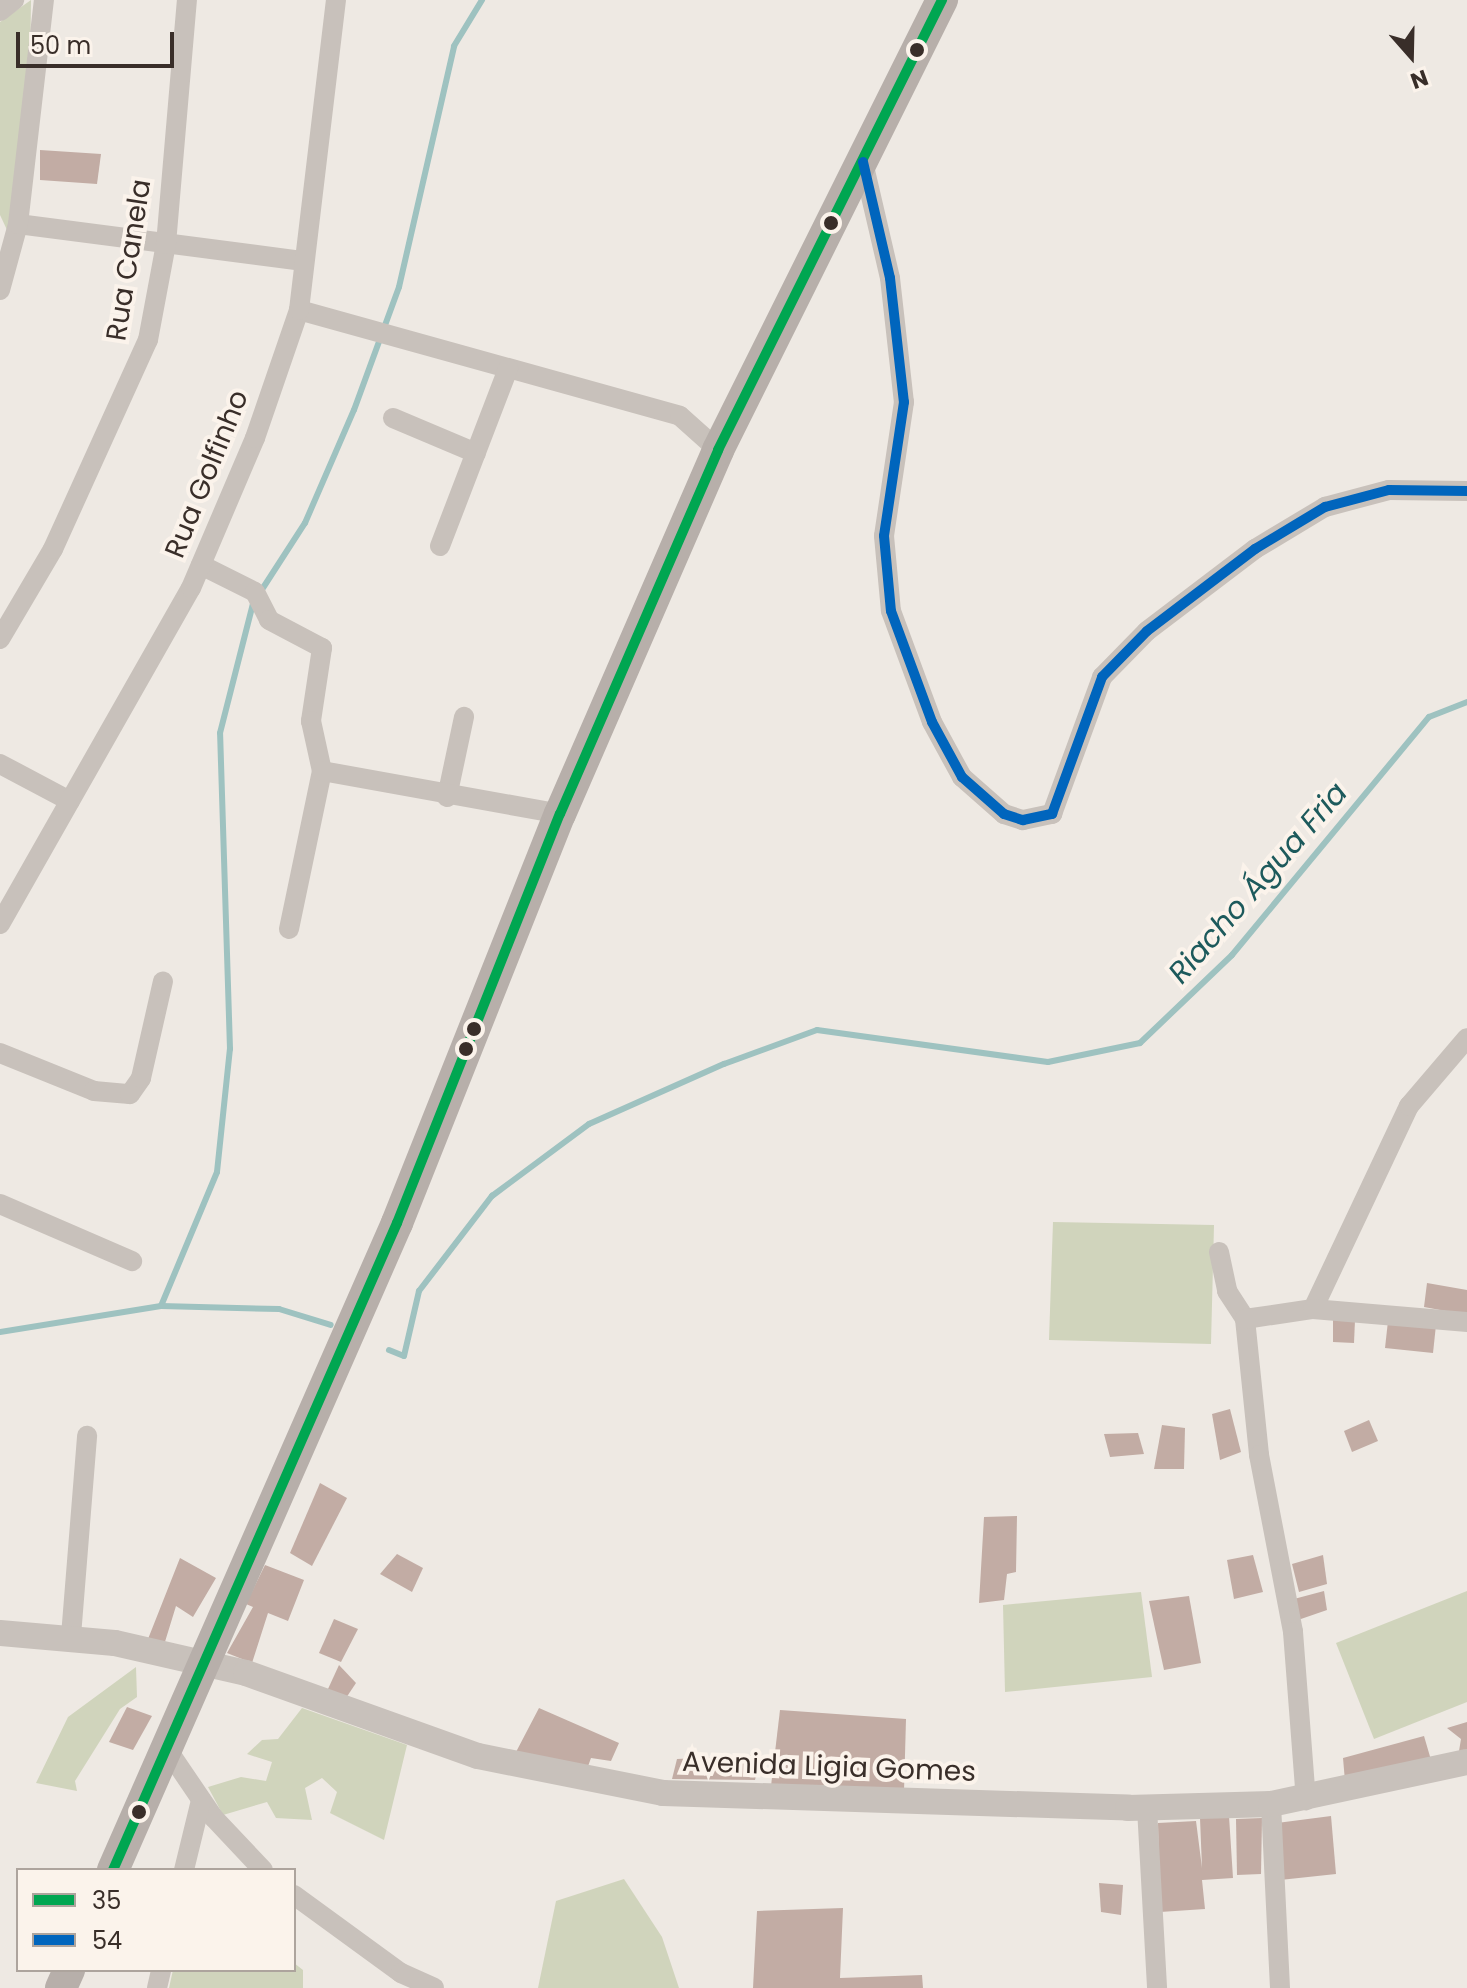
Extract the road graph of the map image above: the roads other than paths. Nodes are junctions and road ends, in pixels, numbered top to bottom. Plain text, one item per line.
1 (14, 0) edge
2 (43, 0) edge
3 (187, 0) edge
4 (336, 0) edge
5 (942, 0) edge
6 (0, 11) edge
7 (863, 162) junction
8 (18, 224) junction
9 (0, 238) edge
10 (166, 244) junction
11 (8, 258) junction
12 (304, 261) junction
13 (0, 290) edge
14 (299, 310) junction
15 (508, 369) junction
16 (393, 418) dead end
17 (718, 450) junction
18 (476, 453) junction
19 (1467, 491) edge
20 (440, 546) dead end
21 (201, 565) junction
22 (0, 639) edge
23 (464, 717) dead end
24 (0, 764) edge
25 (322, 771) junction
26 (447, 797) junction
27 (70, 801) junction
28 (560, 814) junction
29 (0, 924) edge
30 (289, 929) dead end
31 (163, 981) dead end
32 (1467, 1038) edge
33 (0, 1053) edge
34 (0, 1204) edge
35 (1219, 1252) dead end
36 (132, 1261) dead end
37 (1313, 1309) junction
38 (1245, 1319) junction
39 (1467, 1322) edge
40 (87, 1436) dead end
41 (0, 1633) edge
42 (71, 1636) junction
43 (204, 1664) junction
44 (165, 1746) junction
45 (1467, 1762) edge
46 (201, 1800) junction
47 (1306, 1801) junction
48 (1271, 1804) junction
49 (1147, 1808) junction
50 (114, 1868) edge
51 (184, 1868) edge
52 (261, 1868) edge
53 (296, 1897) edge
54 (398, 1980) edge
55 (434, 1988) edge
56 (1157, 1988) edge
57 (1280, 1988) edge

1 - 6 street
2 - 8 street
3 - 10 street, Rua Canela
4 - 12 street, Rua Golfinho
5 - 7 main road
7 - 17 main road
7 - 19 street
8 - 10 street
8 - 11 street
9 - 11 street
10 - 12 street
10 - 22 street, Rua Canela
11 - 13 street
12 - 14 street, Rua Golfinho
14 - 15 street
14 - 21 street, Rua Golfinho
15 - 17 street
15 - 18 street
16 - 18 street
17 - 28 main road
18 - 20 street
21 - 25 street
21 - 27 street, Rua Golfinho
23 - 26 street
24 - 27 street
25 - 26 street
25 - 30 street
26 - 28 street
27 - 29 street, Rua Golfinho
28 - 43 main road
31 - 33 street
32 - 37 street
34 - 36 street
35 - 38 street
37 - 38 street
37 - 39 street
38 - 47 street
40 - 42 street
41 - 42 street, Avenida Ligia Gomes
42 - 43 street, Avenida Ligia Gomes
43 - 44 main road
43 - 49 street, Avenida Ligia Gomes
44 - 46 street
44 - 50 main road
45 - 47 street, Avenida Ligia Gomes
46 - 51 street
46 - 52 street
47 - 48 street, Avenida Ligia Gomes
48 - 49 street, Avenida Ligia Gomes
48 - 57 street
49 - 56 street
53 - 54 street
54 - 55 street

